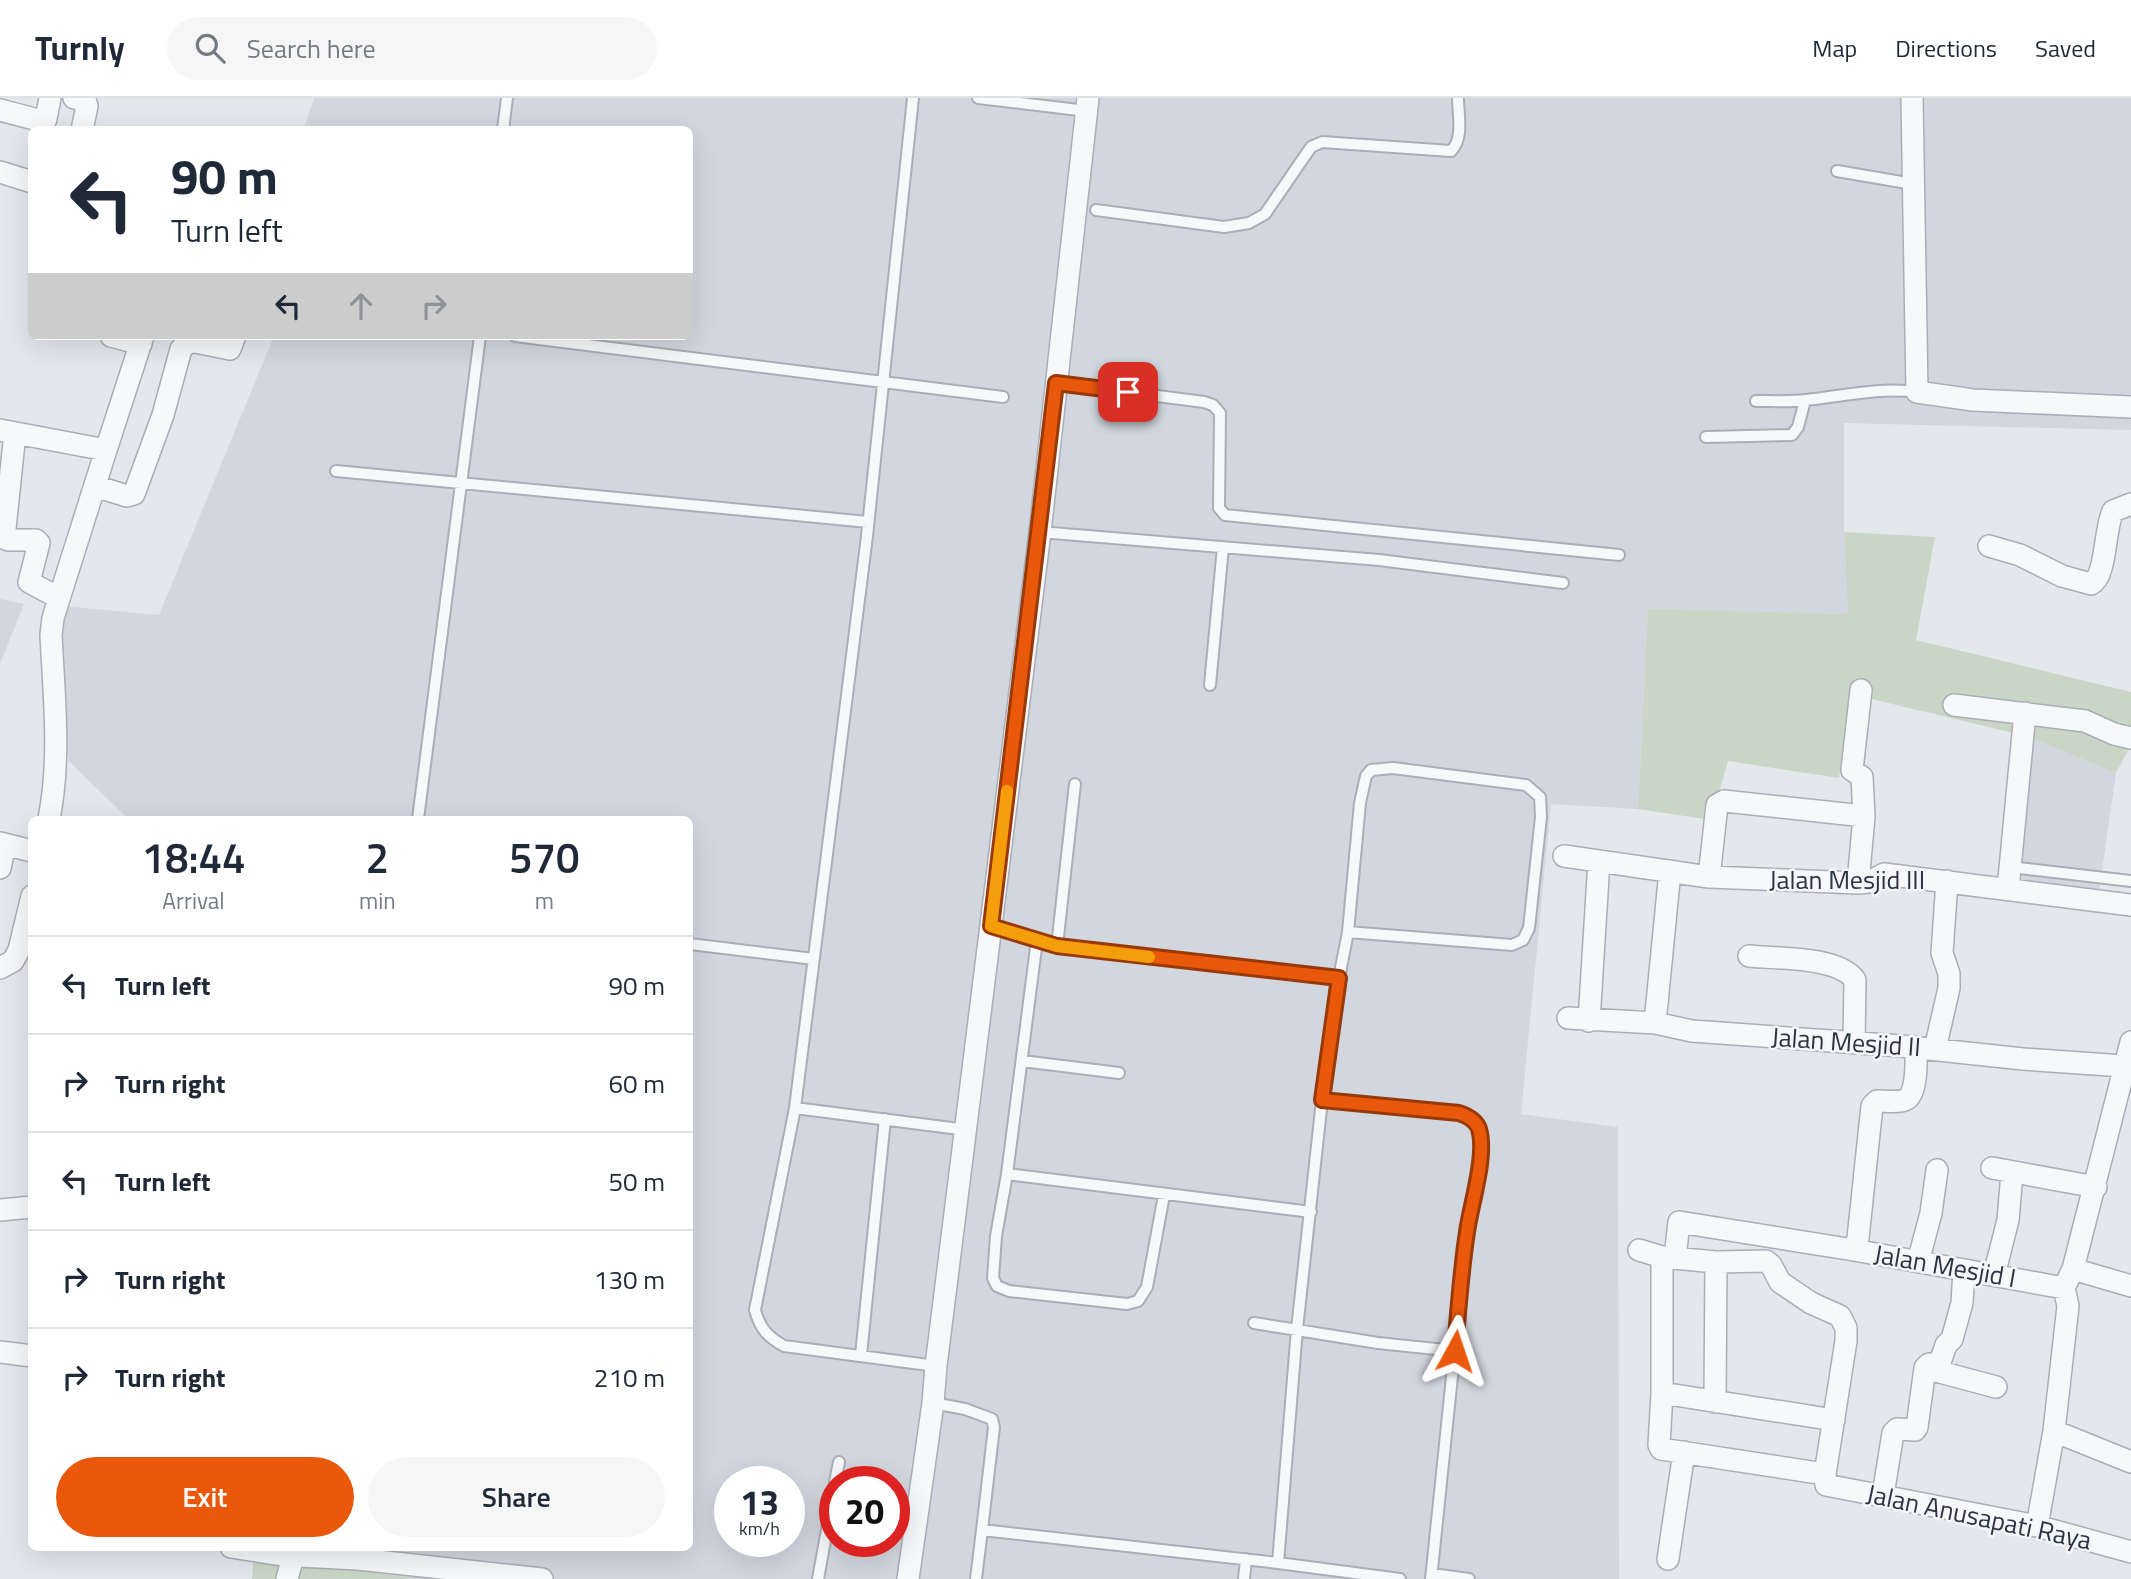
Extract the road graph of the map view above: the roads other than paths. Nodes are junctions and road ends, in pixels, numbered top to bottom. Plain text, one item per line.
1 (50, 98) edge
2 (74, 98) edge
3 (507, 98) edge
4 (914, 98) edge
5 (978, 98) edge
6 (1458, 98) edge
7 (1912, 98) edge
8 (1011, 100) edge
9 (1088, 105) edge
10 (0, 110) edge
11 (83, 126) edge
12 (504, 126) edge
13 (1838, 171) dead end
14 (0, 172) edge
15 (28, 181) edge
16 (1913, 184) junction
17 (1096, 211) dead end
18 (142, 340) edge
19 (233, 340) edge
20 (479, 340) edge
21 (547, 340) edge
22 (883, 382) junction
23 (1056, 383) junction
24 (1917, 392) junction
25 (1003, 397) dead end
26 (1805, 400) junction
27 (1756, 401) dead end
28 (2131, 407) edge
29 (8, 431) edge
30 (1706, 438) dead end
31 (106, 450) junction
32 (336, 471) dead end
33 (460, 482) junction
34 (95, 486) junction
35 (2131, 504) edge
36 (868, 522) junction
37 (1040, 532) junction
38 (1989, 546) dead end
39 (1223, 547) junction
40 (1619, 555) dead end
41 (1563, 583) dead end
42 (60, 598) junction
43 (1210, 685) dead end
44 (1861, 690) dead end
45 (1954, 705) dead end
46 (2025, 713) junction
47 (2131, 738) edge
48 (1075, 783) dead end
49 (49, 816) edge
50 (418, 816) edge
51 (1864, 816) junction
52 (2, 844) edge
53 (28, 850) edge
54 (1564, 856) dead end
55 (1599, 861) junction
56 (2010, 867) junction
57 (0, 868) edge
58 (1670, 871) junction
59 (1709, 877) junction
60 (1947, 881) junction
61 (2131, 881) edge
62 (1858, 883) junction
63 (2008, 889) junction
64 (2131, 905) edge
65 (28, 922) edge
66 (991, 926) junction
67 (1348, 932) junction
68 (1037, 940) junction
69 (693, 944) edge
70 (1057, 946) junction
71 (1749, 956) dead end
72 (814, 959) junction
73 (1, 967) edge
74 (1339, 978) junction
75 (1655, 1023) junction
76 (2131, 1042) edge
77 (1854, 1043) junction
78 (1925, 1048) junction
79 (1022, 1061) junction
80 (2123, 1066) junction
81 (1119, 1073) dead end
82 (1322, 1100) junction
83 (795, 1108) junction
84 (885, 1119) junction
85 (967, 1130) junction
86 (1937, 1170) dead end
87 (1007, 1174) junction
88 (2096, 1187) junction
89 (1164, 1195) junction
90 (28, 1207) edge
91 (0, 1210) edge
92 (1311, 1212) junction
93 (1639, 1250) dead end
94 (1854, 1250) junction
95 (1669, 1258) junction
96 (1716, 1262) junction
97 (1918, 1262) junction
98 (1964, 1270) junction
99 (1994, 1275) junction
100 (2069, 1278) junction
101 (2131, 1286) edge
102 (1254, 1323) dead end
103 (1297, 1329) junction
104 (1455, 1351) junction
105 (0, 1352) edge
106 (861, 1355) junction
107 (28, 1356) edge
108 (936, 1366) junction
109 (1925, 1368) junction
110 (1996, 1387) dead end
111 (1662, 1393) junction
112 (1715, 1402) junction
113 (933, 1403) junction
114 (1834, 1420) junction
115 (2054, 1431) junction
116 (1684, 1452) junction
117 (839, 1462) dead end
118 (2131, 1462) edge
119 (838, 1466) edge
120 (1826, 1479) junction
121 (1883, 1495) junction
122 (2037, 1527) junction
123 (982, 1530) junction
124 (254, 1551) edge
125 (2131, 1552) edge
126 (360, 1553) edge
127 (822, 1557) edge
128 (295, 1558) junction
129 (1246, 1559) junction
130 (1668, 1559) dead end
131 (1278, 1563) junction
132 (1432, 1577) edge
133 (287, 1579) edge
134 (542, 1579) edge
135 (818, 1579) edge
136 (908, 1579) edge
137 (975, 1579) edge
138 (1244, 1579) edge
139 (1400, 1579) edge
140 (1469, 1579) edge

1 - 10 street
2 - 11 street
3 - 12 lane
4 - 22 lane
5 - 8 lane
6 - 17 lane
7 - 16 street
8 - 9 lane
9 - 23 street
13 - 16 lane
14 - 15 street
16 - 24 street
18 - 31 street
19 - 34 street
20 - 33 lane
21 - 22 lane
22 - 25 lane
22 - 36 lane
23 - 37 street
23 - 40 lane
24 - 26 lane
24 - 28 street
26 - 27 lane
26 - 30 lane
29 - 31 street
29 - 42 street
31 - 34 street
32 - 33 lane
33 - 36 lane
33 - 50 lane
34 - 42 street
35 - 38 street
36 - 72 lane
37 - 39 lane
37 - 66 street
39 - 41 lane
39 - 43 lane
42 - 49 street
44 - 51 street
45 - 46 street
46 - 47 street
46 - 56 street
48 - 70 lane
51 - 59 street
51 - 62 street
52 - 53 street
52 - 57 street
54 - 55 street, Jalan Mesjid III
55 - 58 street, Jalan Mesjid III
55 - 75 street, Jalan Mesjid II
56 - 61 lane
56 - 63 street
58 - 59 street, Jalan Mesjid III
58 - 75 street
59 - 62 street, Jalan Mesjid III
60 - 62 street, Jalan Mesjid III
60 - 63 street, Jalan Mesjid III
60 - 78 street
63 - 64 street, Jalan Mesjid III
65 - 73 street
66 - 68 lane
66 - 85 street
67 - 67 lane
67 - 74 lane
68 - 70 lane
68 - 79 lane
69 - 72 lane
70 - 74 lane
71 - 77 street
72 - 83 lane
74 - 82 lane
75 - 77 street, Jalan Mesjid II
76 - 80 street
77 - 78 street, Jalan Mesjid II
78 - 80 street, Jalan Mesjid II
78 - 94 street, Jalan Mesjid I
79 - 81 lane
79 - 87 lane
80 - 88 street
82 - 92 lane
82 - 104 lane
83 - 84 lane
83 - 106 lane
84 - 85 lane
84 - 106 lane
85 - 108 street
86 - 97 street
87 - 89 lane
87 - 89 lane
88 - 99 street
88 - 100 street
89 - 92 lane
90 - 91 street
92 - 103 lane
93 - 95 street
94 - 95 street
94 - 97 street, Jalan Mesjid I
95 - 96 street
95 - 111 street
96 - 112 street
96 - 114 street
97 - 98 street, Jalan Mesjid I
98 - 99 street, Jalan Mesjid I
98 - 109 street
99 - 100 street, Jalan Mesjid I
100 - 101 street, Jalan Mesjid I
100 - 115 street
102 - 103 lane
103 - 104 lane
103 - 131 lane
104 - 132 lane
105 - 107 street
106 - 108 lane
108 - 113 street
109 - 110 street
109 - 121 street
111 - 112 street
111 - 116 street
112 - 114 street
113 - 123 lane
113 - 136 street
114 - 120 street
115 - 118 street
115 - 122 street
116 - 120 street, Jalan Anusapati Raya
116 - 130 street
117 - 119 lane
120 - 121 street, Jalan Anusapati Raya
121 - 122 street, Jalan Anusapati Raya
122 - 125 street, Jalan Anusapati Raya
123 - 129 lane
123 - 137 lane
124 - 128 street
126 - 128 street
126 - 134 street
127 - 135 lane
128 - 133 street
129 - 131 lane
129 - 138 lane
131 - 139 lane
132 - 140 lane

